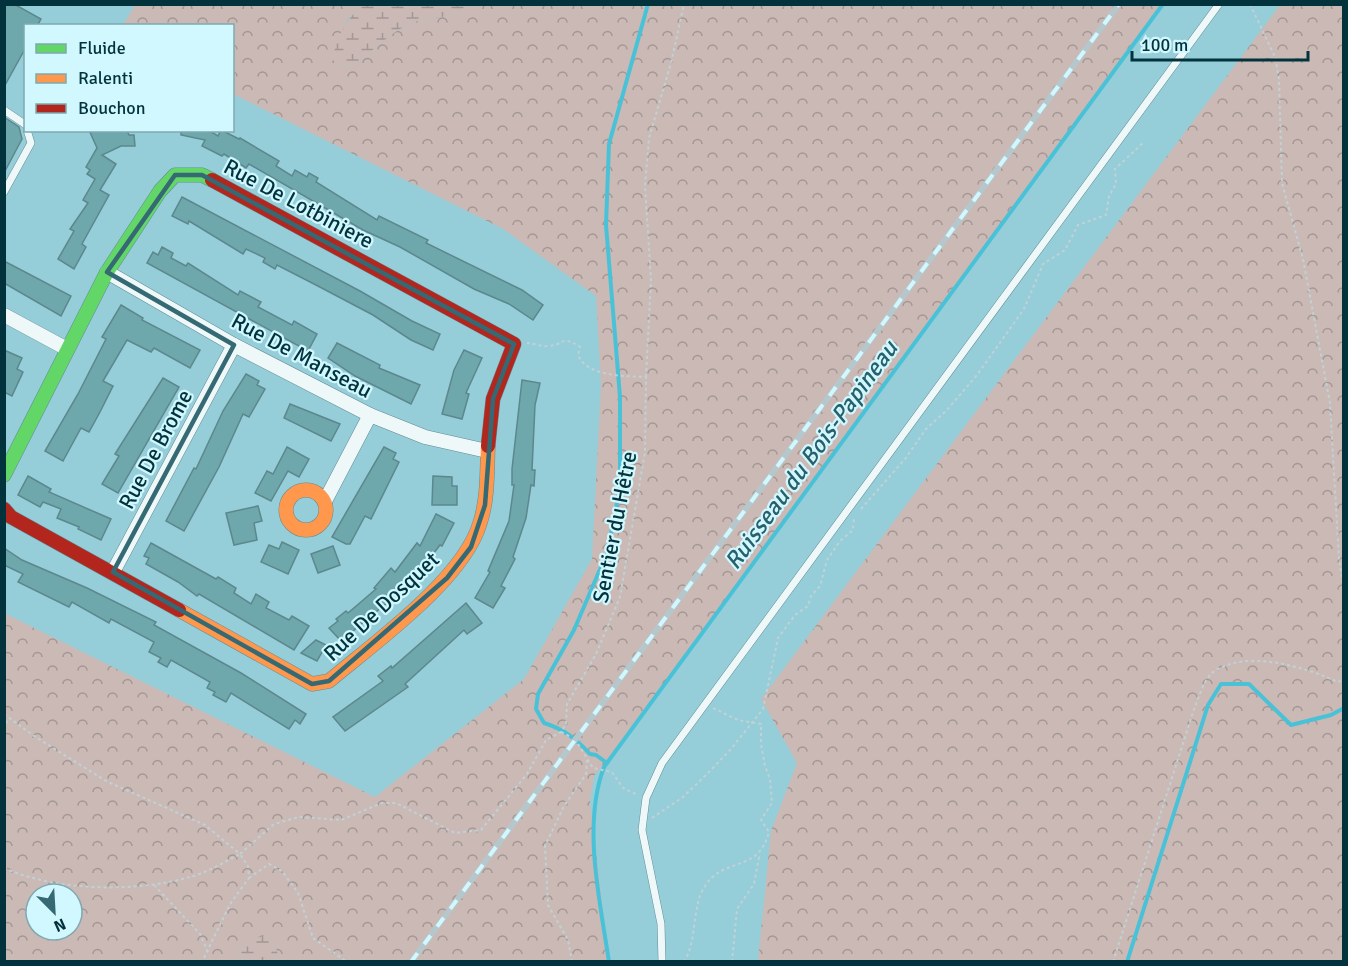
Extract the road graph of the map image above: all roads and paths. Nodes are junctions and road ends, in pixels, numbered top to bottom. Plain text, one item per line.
1 (684, 4) edge
2 (1219, 4) edge
3 (1250, 4) edge
4 (4, 110) edge
5 (24, 123) edge
6 (28, 132) edge
7 (1144, 142) dead end
8 (4, 192) edge
9 (107, 272) junction
10 (4, 315) edge
11 (514, 344) junction
12 (234, 345) junction
13 (67, 349) junction
14 (646, 376) junction
15 (370, 415) junction
16 (487, 452) junction
17 (4, 475) edge
18 (324, 501) dead end
19 (4, 509) edge
20 (113, 572) junction
21 (1344, 590) edge
22 (1344, 680) edge
23 (705, 704) junction
24 (4, 714) edge
25 (8, 717) junction
26 (753, 722) junction
27 (4, 729) edge
28 (561, 732) junction
29 (571, 737) dead end
30 (578, 744) dead end
31 (587, 760) junction
32 (646, 798) junction
33 (642, 825) junction
34 (240, 854) junction
35 (756, 857) junction
36 (4, 868) edge
37 (249, 878) junction
38 (153, 885) junction
39 (208, 952) junction
40 (202, 962) edge
41 (347, 962) edge
42 (572, 962) edge
43 (662, 962) edge
44 (684, 962) edge
45 (732, 962) edge
46 (1113, 962) edge

1 - 14 path, Sentier du Hêtre
2 - 23 lane
3 - 21 path
4 - 5 lane
6 - 8 lane
7 - 26 path
9 - 11 street, Rue De Lotbiniere
9 - 12 street, Rue De Manseau
9 - 13 street, Rue De Lotbiniere
10 - 13 street
11 - 14 path
11 - 16 street, Rue De Dosquet
12 - 15 street, Rue De Manseau
12 - 20 street, Rue De Brome
13 - 17 street, Rue De Lotbiniere
14 - 28 path, Sentier du Hêtre
15 - 16 street, Rue De Manseau
15 - 18 street
16 - 20 street, Rue De Dosquet
19 - 20 street, Rue De Dosquet
22 - 46 path
23 - 26 path
23 - 32 lane
24 - 25 path
25 - 27 path
25 - 34 path
26 - 33 path
26 - 35 path
28 - 29 path
28 - 34 path, Sentier du Hêtre
30 - 31 path
31 - 32 path
31 - 42 path
32 - 33 lane
33 - 43 lane
34 - 37 path
34 - 38 path, Sentier du Hêtre
35 - 44 path
35 - 45 path
36 - 38 path, Sentier du Hêtre
37 - 39 path
37 - 41 path
38 - 39 path
39 - 40 path

